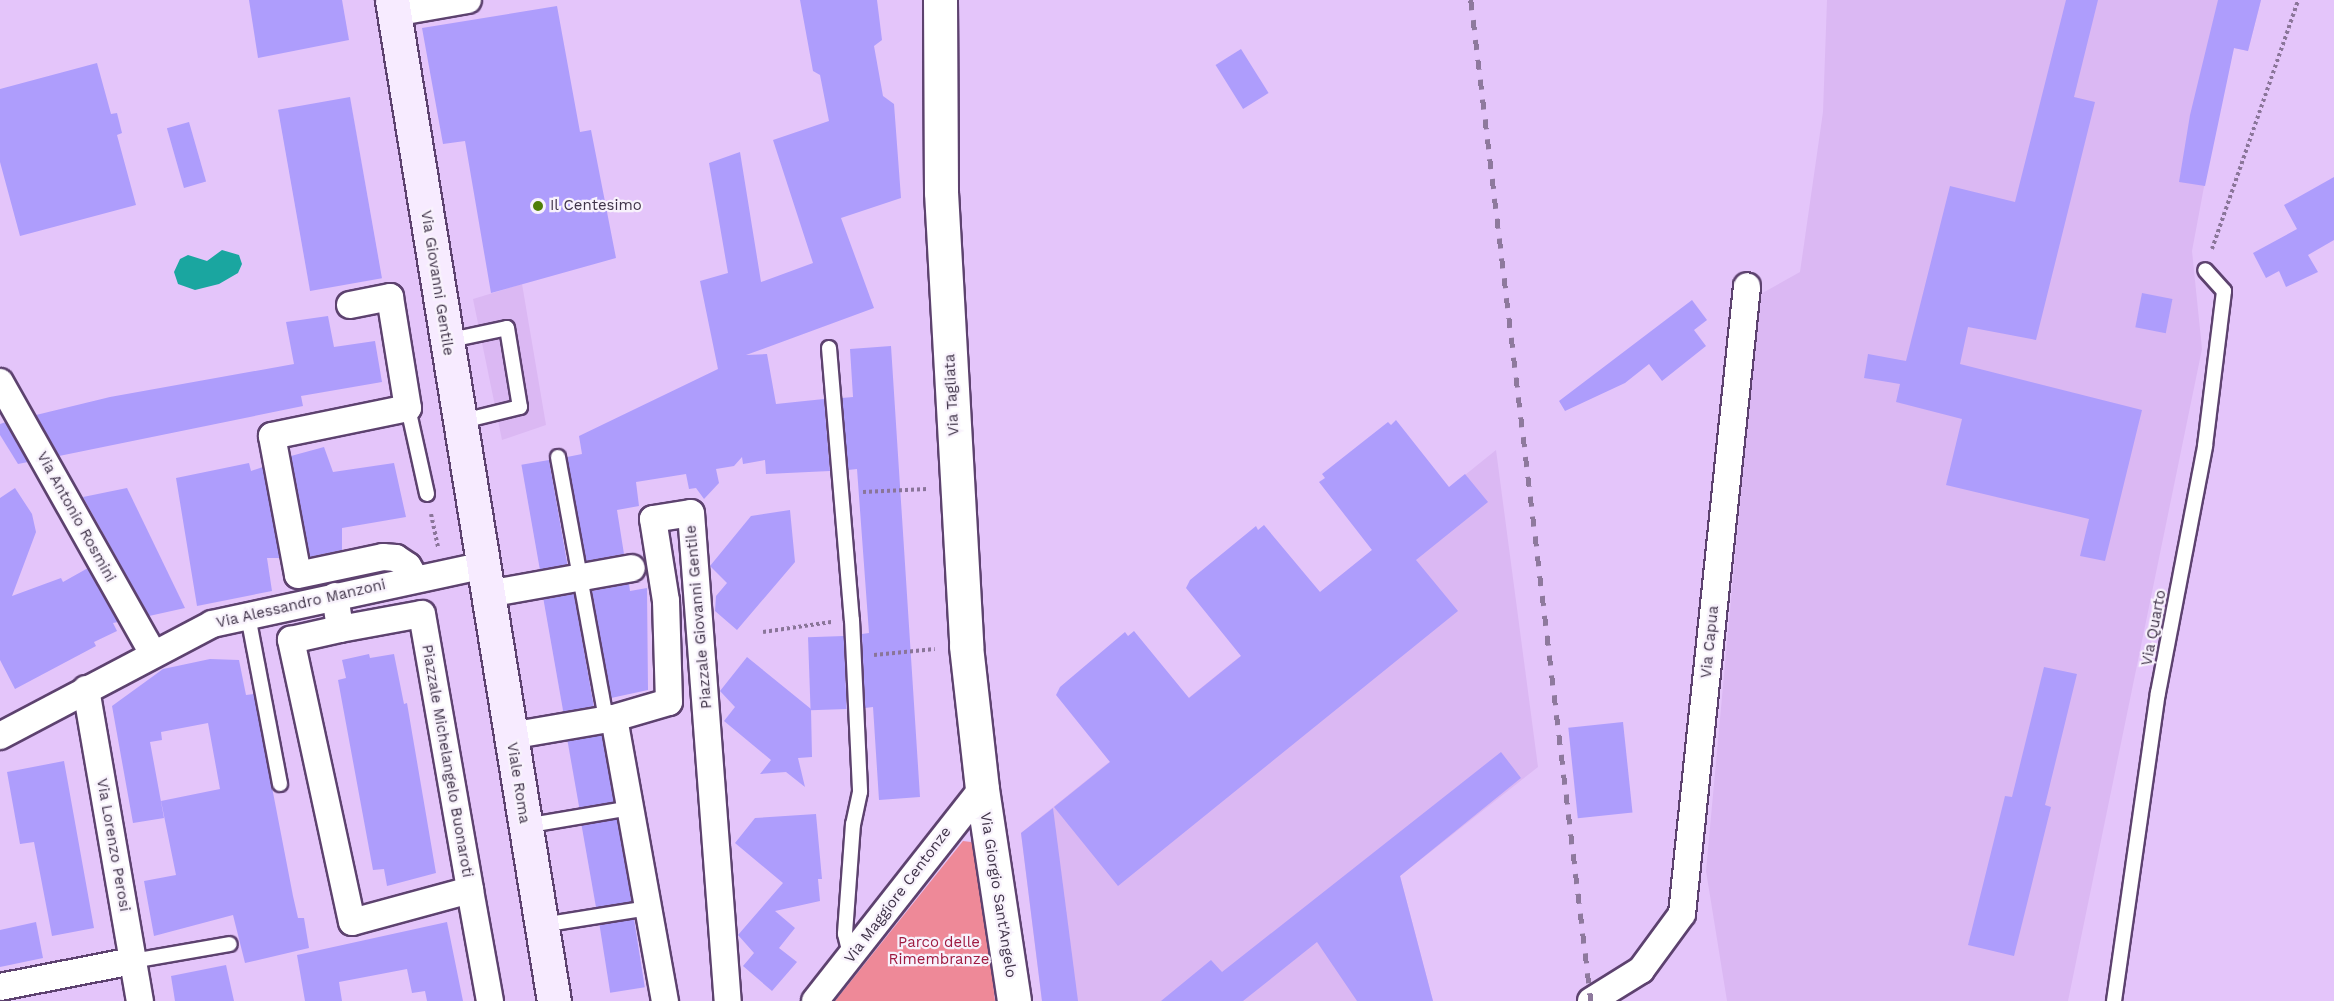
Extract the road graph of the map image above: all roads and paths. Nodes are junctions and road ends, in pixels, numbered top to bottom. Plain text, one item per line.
1 (468, 0) edge
2 (940, 0) edge
3 (2298, 0) edge
4 (393, 7) edge
5 (2205, 270) joint
6 (1747, 286) dead end
7 (350, 305) dead end
8 (446, 341) junction
9 (829, 348) dead end
10 (0, 382) edge
11 (408, 408) junction
12 (459, 422) junction
13 (558, 457) dead end
14 (892, 490) dead end
15 (427, 494) joint
16 (841, 494) junction
17 (632, 568) dead end
18 (444, 572) junction
19 (579, 576) junction
20 (415, 578) junction
21 (486, 580) junction
22 (335, 596) junction
23 (248, 616) junction
24 (852, 620) junction
25 (340, 629) junction
26 (763, 632) dead end
27 (917, 652) dead end
28 (153, 653) junction
29 (853, 657) junction
30 (86, 689) junction
31 (610, 718) junction
32 (0, 736) edge
33 (510, 736) junction
34 (280, 784) dead end
35 (982, 789) junction
36 (630, 808) junction
37 (525, 825) junction
38 (470, 890) junction
39 (648, 908) junction
40 (542, 925) junction
41 (230, 944) dead end
42 (851, 958) junction
43 (133, 961) junction
44 (0, 987) edge
45 (1629, 990) edge
46 (140, 1001) edge
47 (490, 1001) edge
48 (554, 1001) edge
49 (664, 1001) edge
50 (728, 1001) edge
51 (814, 1001) edge
52 (1014, 1001) edge
53 (1592, 1001) edge
54 (2114, 1001) edge

1 - 4 street
2 - 35 street, Via Tagliata
3 - 5 path
4 - 8 main road, Via Giovanni Gentile
5 - 54 lane, Via Quarto
6 - 45 street, Via Capua
7 - 11 street
8 - 12 main road, Via Giovanni Gentile
8 - 12 lane
9 - 16 lane
10 - 28 street, Via Antonio Rosmini
11 - 15 lane
11 - 20 street
12 - 21 main road, Via Giovanni Gentile
13 - 19 lane
14 - 16 path
15 - 18 path
16 - 24 lane
17 - 19 street, Via Alessandro Manzoni
18 - 20 street, Via Alessandro Manzoni
18 - 21 street, Via Alessandro Manzoni
19 - 21 street, Via Alessandro Manzoni
19 - 31 lane
20 - 22 street, Via Alessandro Manzoni
21 - 33 main road, Viale Roma
22 - 23 street, Via Alessandro Manzoni
22 - 25 street
23 - 28 street, Via Alessandro Manzoni
23 - 34 lane
24 - 26 path
24 - 29 lane
25 - 38 street, Piazzale Michelangelo Buonaroti
25 - 38 street, Piazzale Michelangelo Buonaroti
27 - 29 path
28 - 30 street, Via Alessandro Manzoni
29 - 42 lane
30 - 32 street, Via Alessandro Manzoni
30 - 43 street, Via Lorenzo Perosi
31 - 33 street, Piazzale Giovanni Gentile
31 - 36 street
31 - 50 street, Piazzale Giovanni Gentile
33 - 37 main road, Viale Roma
35 - 42 street, Via Maggiore Centonze
35 - 52 street, Via Giorgio Sant'Angelo
36 - 37 lane
36 - 39 street
37 - 40 main road, Viale Roma
38 - 47 street
39 - 40 lane
39 - 49 street
40 - 48 main road, Viale Roma
41 - 43 lane
42 - 51 street, Via Maggiore Centonze
43 - 44 street
43 - 46 street, Via Lorenzo Perosi
45 - 53 street, Via Capua

